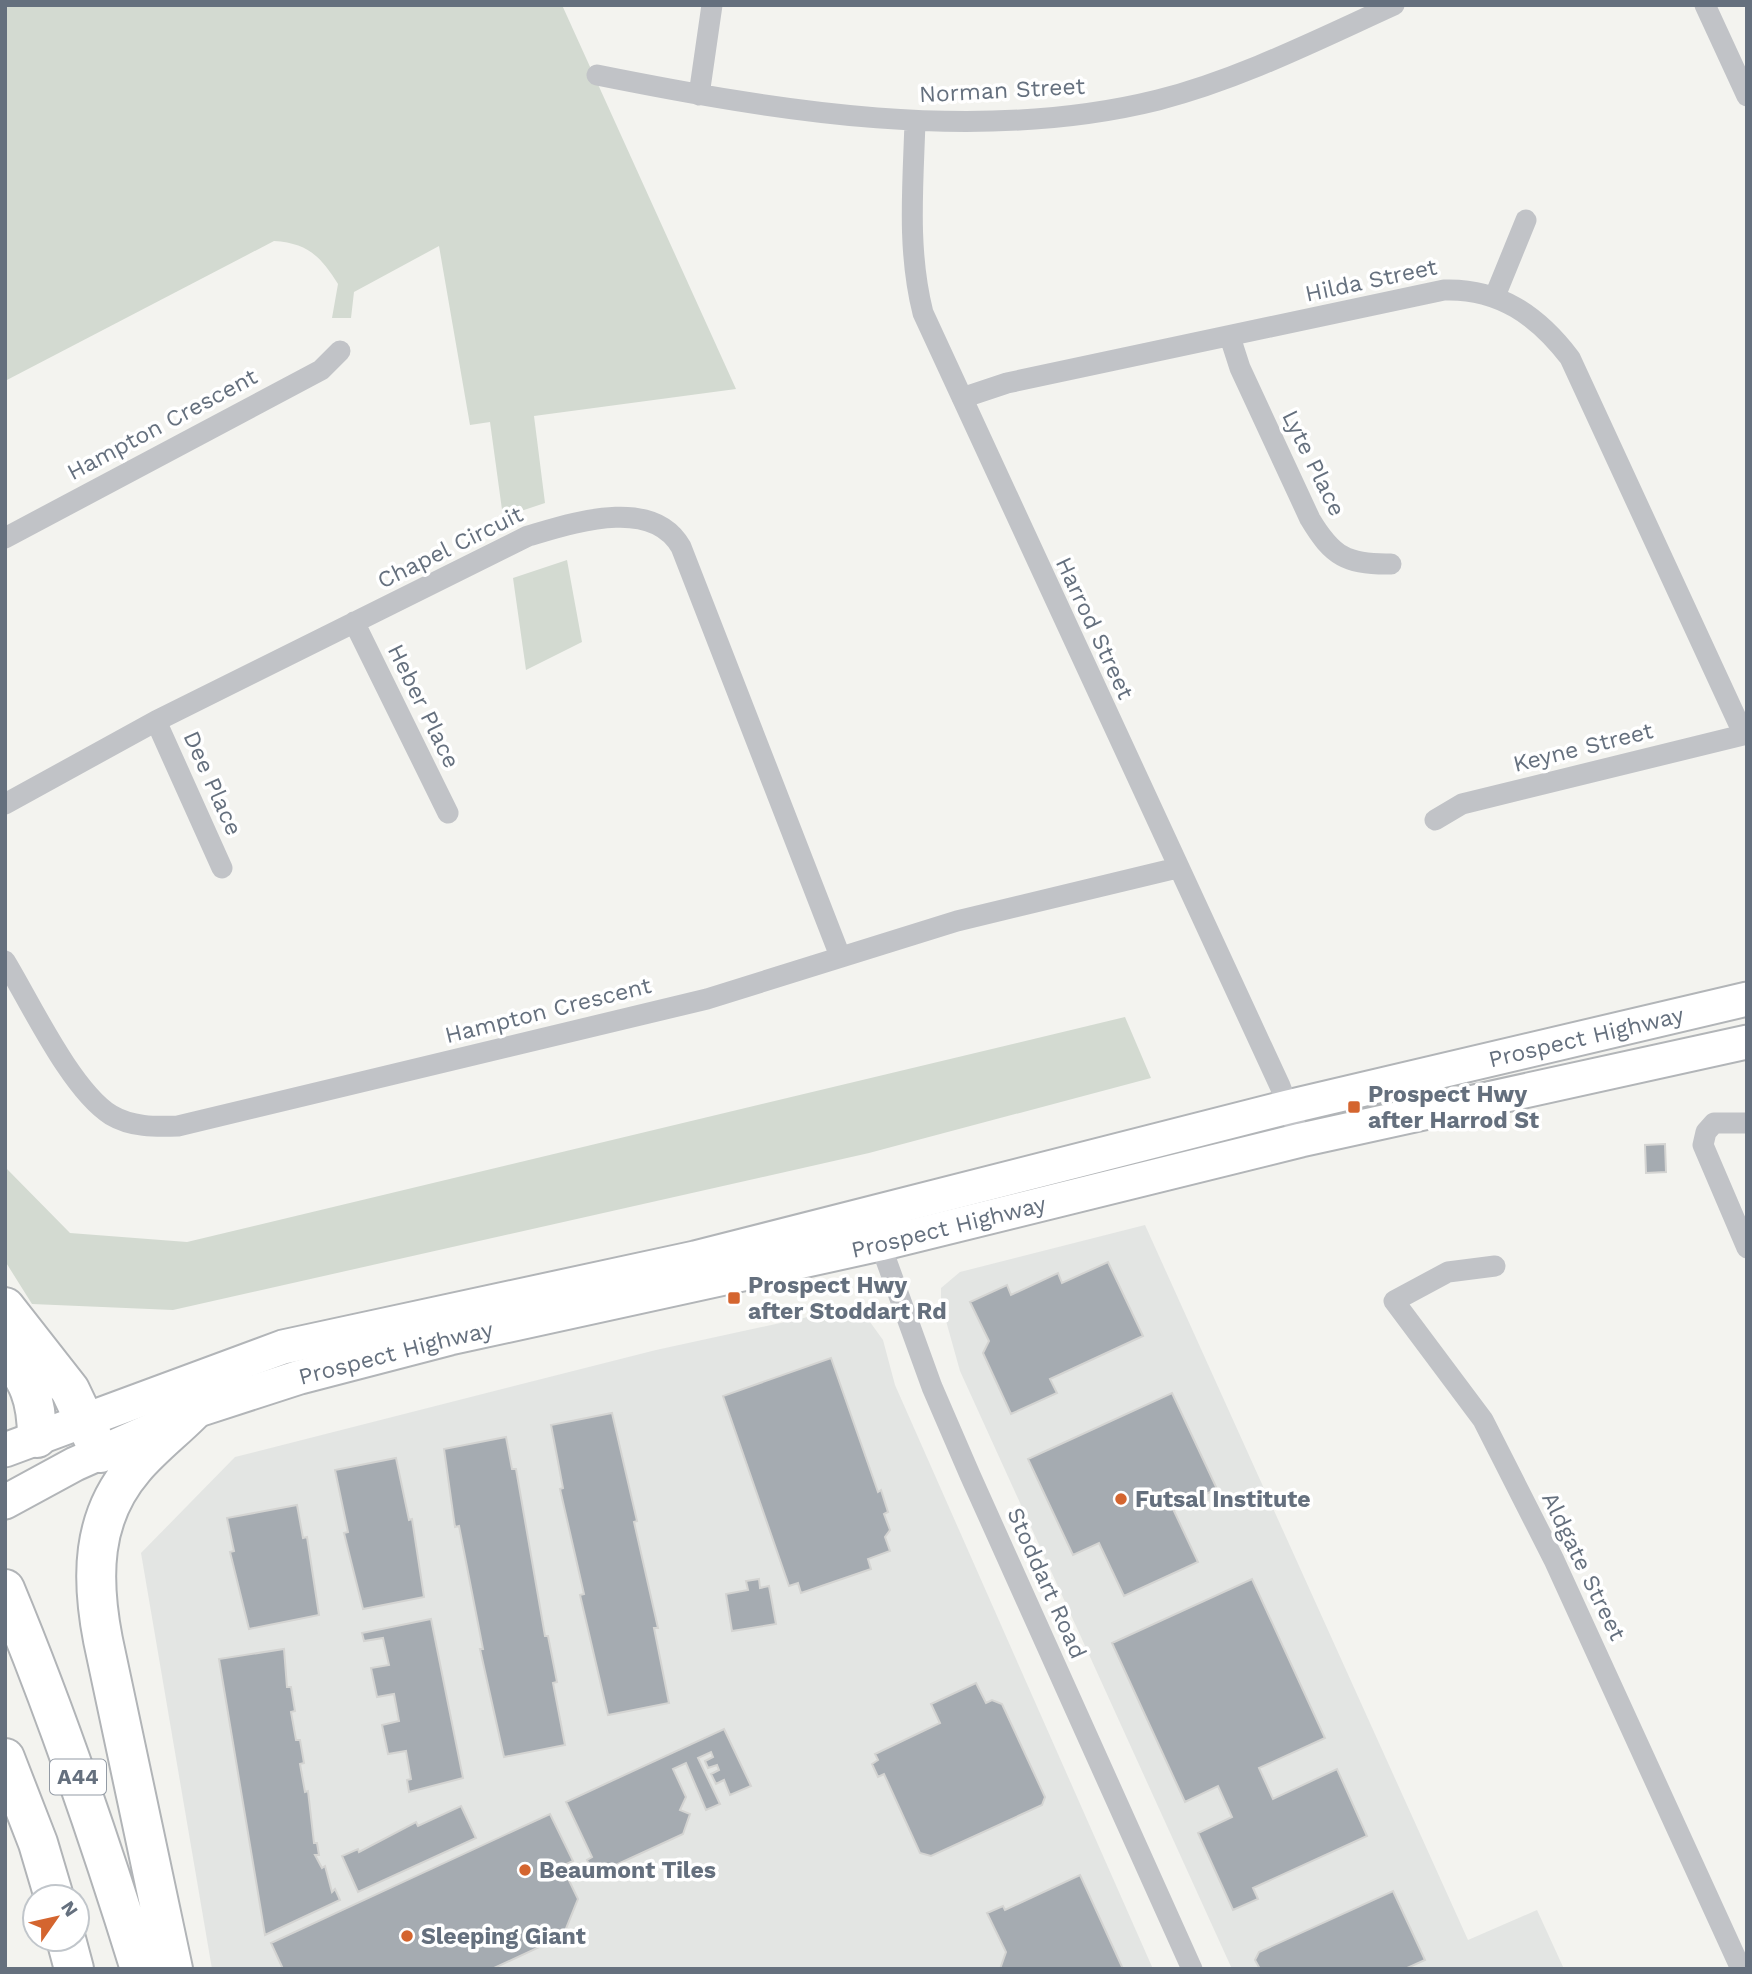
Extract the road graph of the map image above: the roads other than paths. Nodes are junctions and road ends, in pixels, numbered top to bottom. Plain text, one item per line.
1 (712, 5) edge
2 (1394, 5) edge
3 (1710, 7) edge
4 (597, 75) dead end
5 (699, 96) junction
6 (1747, 96) edge
7 (915, 121) junction
8 (1526, 220) dead end
9 (1495, 296) junction
10 (1230, 337) junction
11 (340, 351) dead end
12 (962, 398) junction
13 (5, 538) edge
14 (1391, 564) dead end
15 (354, 622) junction
16 (156, 720) junction
17 (1745, 735) edge
18 (5, 804) edge
19 (448, 813) dead end
20 (1435, 820) dead end
21 (222, 868) dead end
22 (1177, 868) junction
23 (840, 956) junction
24 (5, 961) edge
25 (1747, 999) edge
26 (1747, 1042) edge
27 (1288, 1107) junction
28 (1747, 1123) edge
29 (1301, 1140) junction
30 (870, 1212) junction
31 (880, 1244) junction
32 (1747, 1248) edge
33 (1495, 1266) dead end
34 (5, 1307) edge
35 (5, 1348) edge
36 (192, 1412) junction
37 (93, 1436) junction
38 (21, 1444) edge
39 (16, 1496) edge
40 (5, 1589) edge
41 (5, 1758) edge
42 (50, 1883) edge
43 (140, 1969) edge
44 (173, 1969) edge
45 (1192, 1969) edge
46 (1741, 1969) edge

1 - 5 street
2 - 7 street, Norman Street
3 - 6 street
4 - 5 street, Norman Street
5 - 7 street, Norman Street
7 - 12 street, Harrod Street
8 - 9 street
9 - 10 street, Hilda Street
9 - 17 street, Hilda Street
10 - 12 street, Hilda Street
10 - 14 street, Lyte Place
11 - 13 street, Hampton Crescent
12 - 22 street, Harrod Street
15 - 16 street, Chapel Circuit
15 - 19 street, Heber Place
15 - 23 street, Chapel Circuit
16 - 18 street, Chapel Circuit
16 - 21 street, Dee Place
17 - 20 street, Keyne Street
22 - 23 street, Hampton Crescent
22 - 27 street, Harrod Street
23 - 24 street, Hampton Crescent
25 - 27 main road, Prospect Highway
26 - 29 main road, Prospect Highway
27 - 29 street, Harrod Street
27 - 30 main road, Prospect Highway
28 - 32 street
29 - 31 main road, Prospect Highway
30 - 31 street, Stoddart Road
30 - 37 main road, Prospect Highway
31 - 36 main road, Prospect Highway
31 - 45 street, Stoddart Road
33 - 46 street, Aldgate Street
34 - 37 highway
35 - 38 highway
36 - 37 main road, Prospect Highway
36 - 44 highway
37 - 38 main road, Prospect Highway
37 - 39 main road, Prospect Highway
40 - 43 highway, A44
41 - 42 highway, A44

